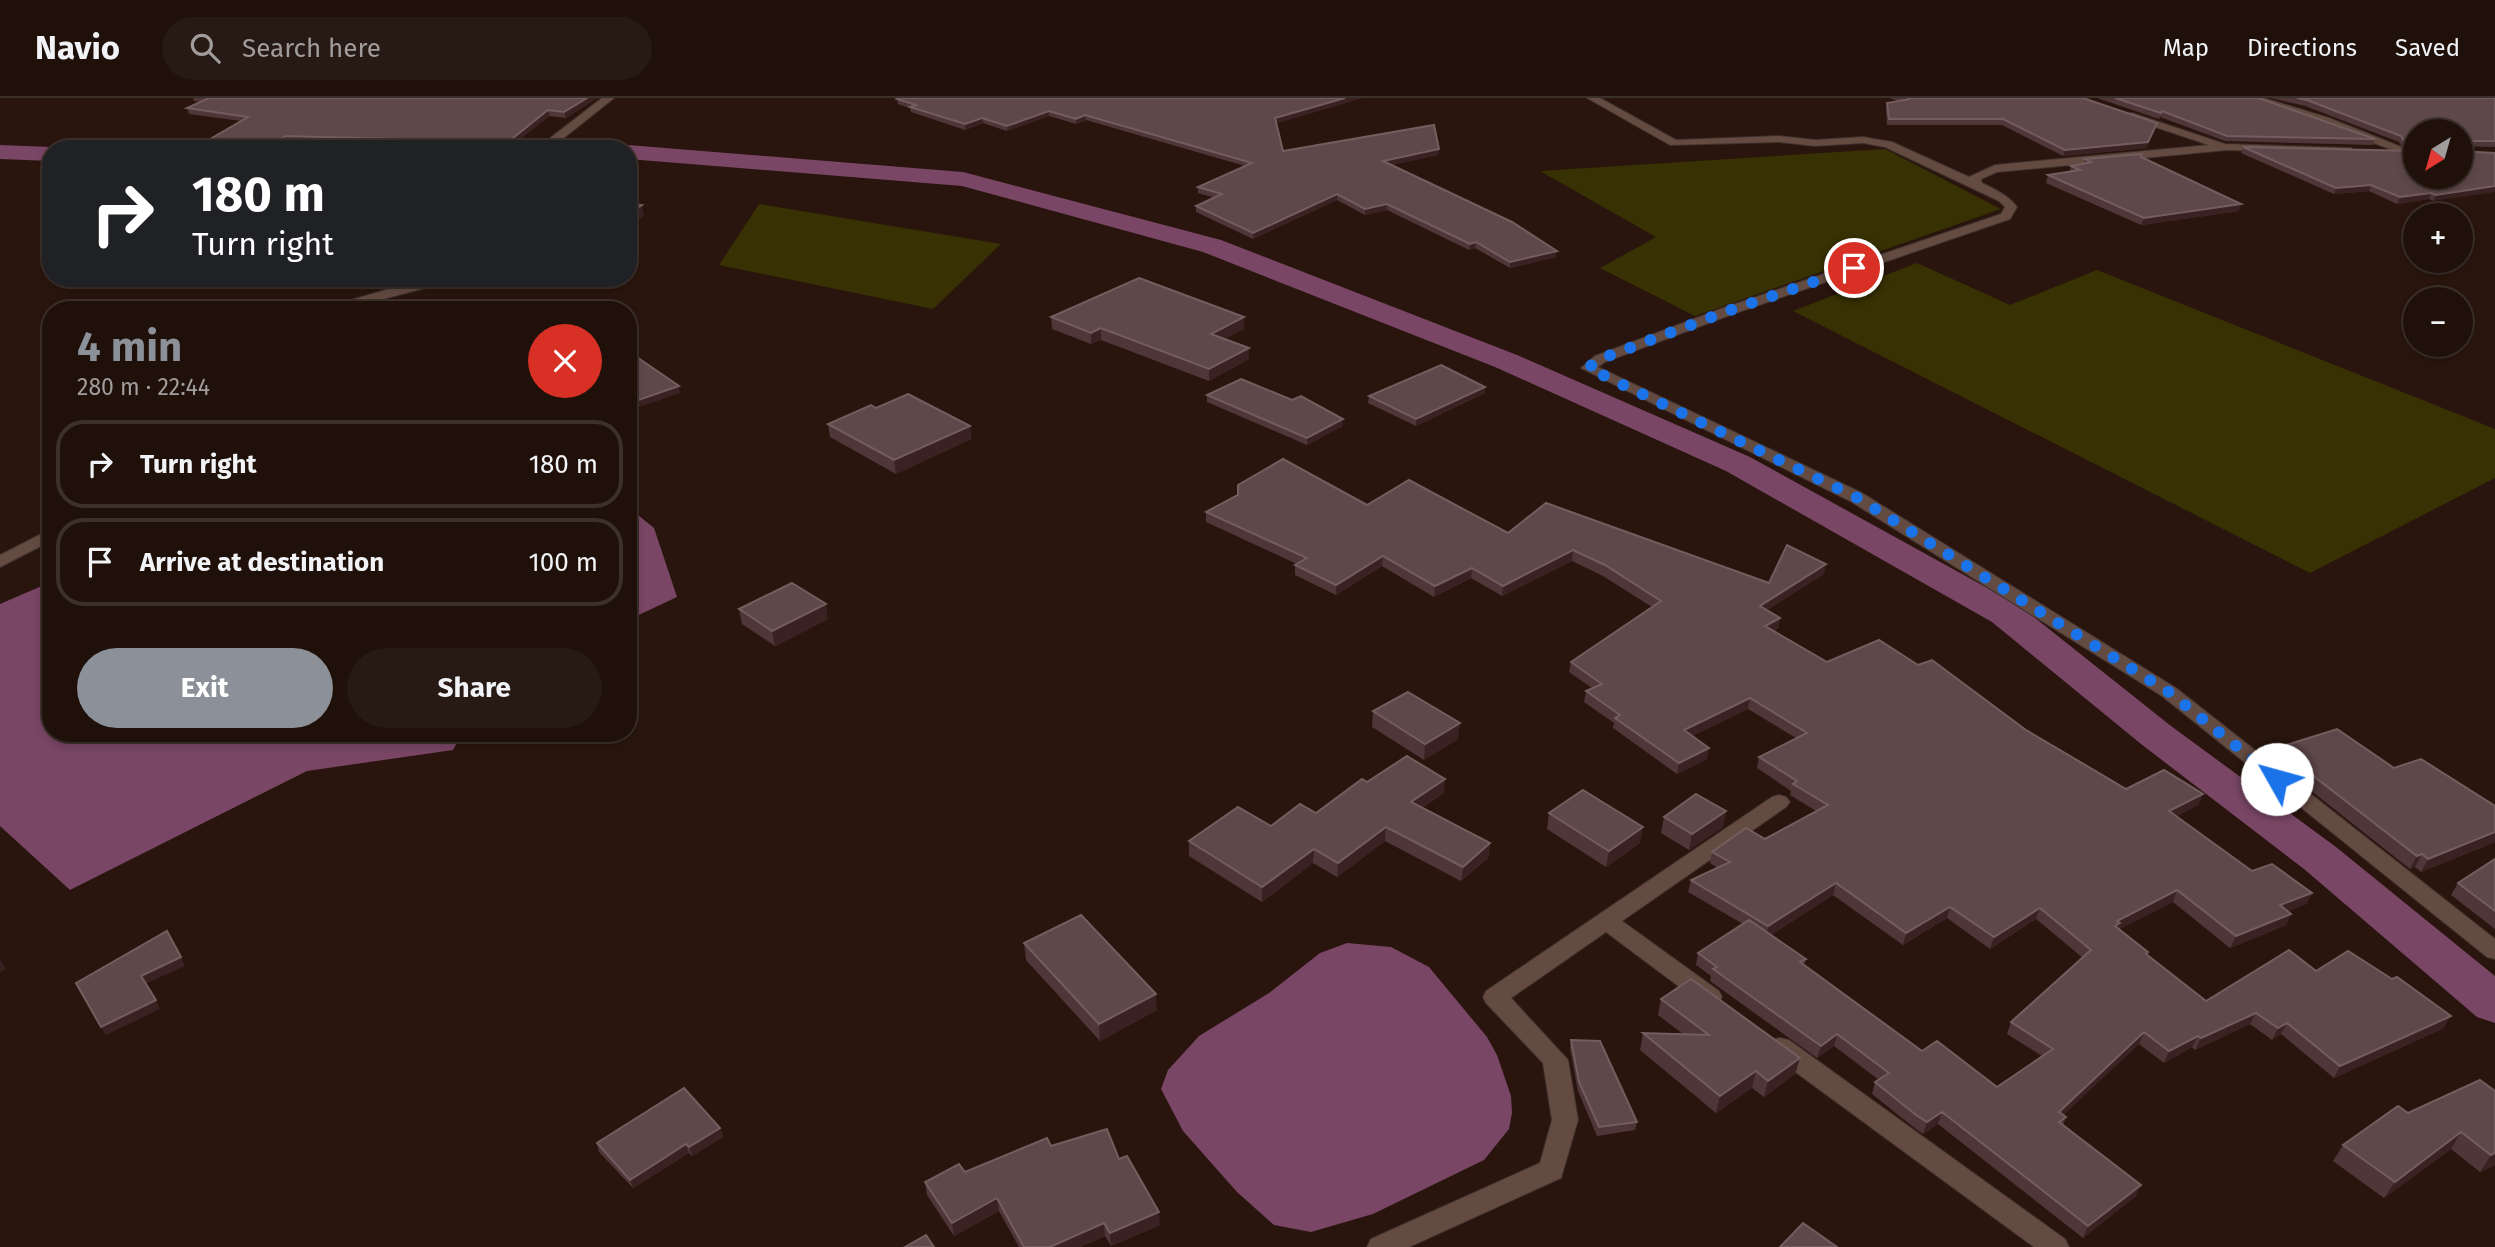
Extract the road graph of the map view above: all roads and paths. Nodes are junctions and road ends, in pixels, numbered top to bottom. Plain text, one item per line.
1 (609, 98) edge
2 (1592, 98) edge
3 (2253, 98) edge
4 (2115, 110) edge
5 (552, 140) edge
6 (2227, 147) junction
7 (2403, 149) edge
8 (2403, 152) edge
9 (1977, 185) junction
10 (413, 287) edge
11 (359, 301) edge
12 (42, 539) edge
13 (0, 562) edge
14 (1779, 802) dead end
15 (1606, 921) junction
16 (2495, 951) edge
17 (1729, 1011) edge
18 (1763, 1035) edge
19 (1381, 1247) edge
20 (2054, 1247) edge

1 - 5 street
2 - 9 street
3 - 7 street
4 - 6 street
6 - 8 street
6 - 9 street
9 - 16 street
10 - 11 street
12 - 13 street
14 - 15 street
15 - 17 street
15 - 19 street
18 - 20 street

